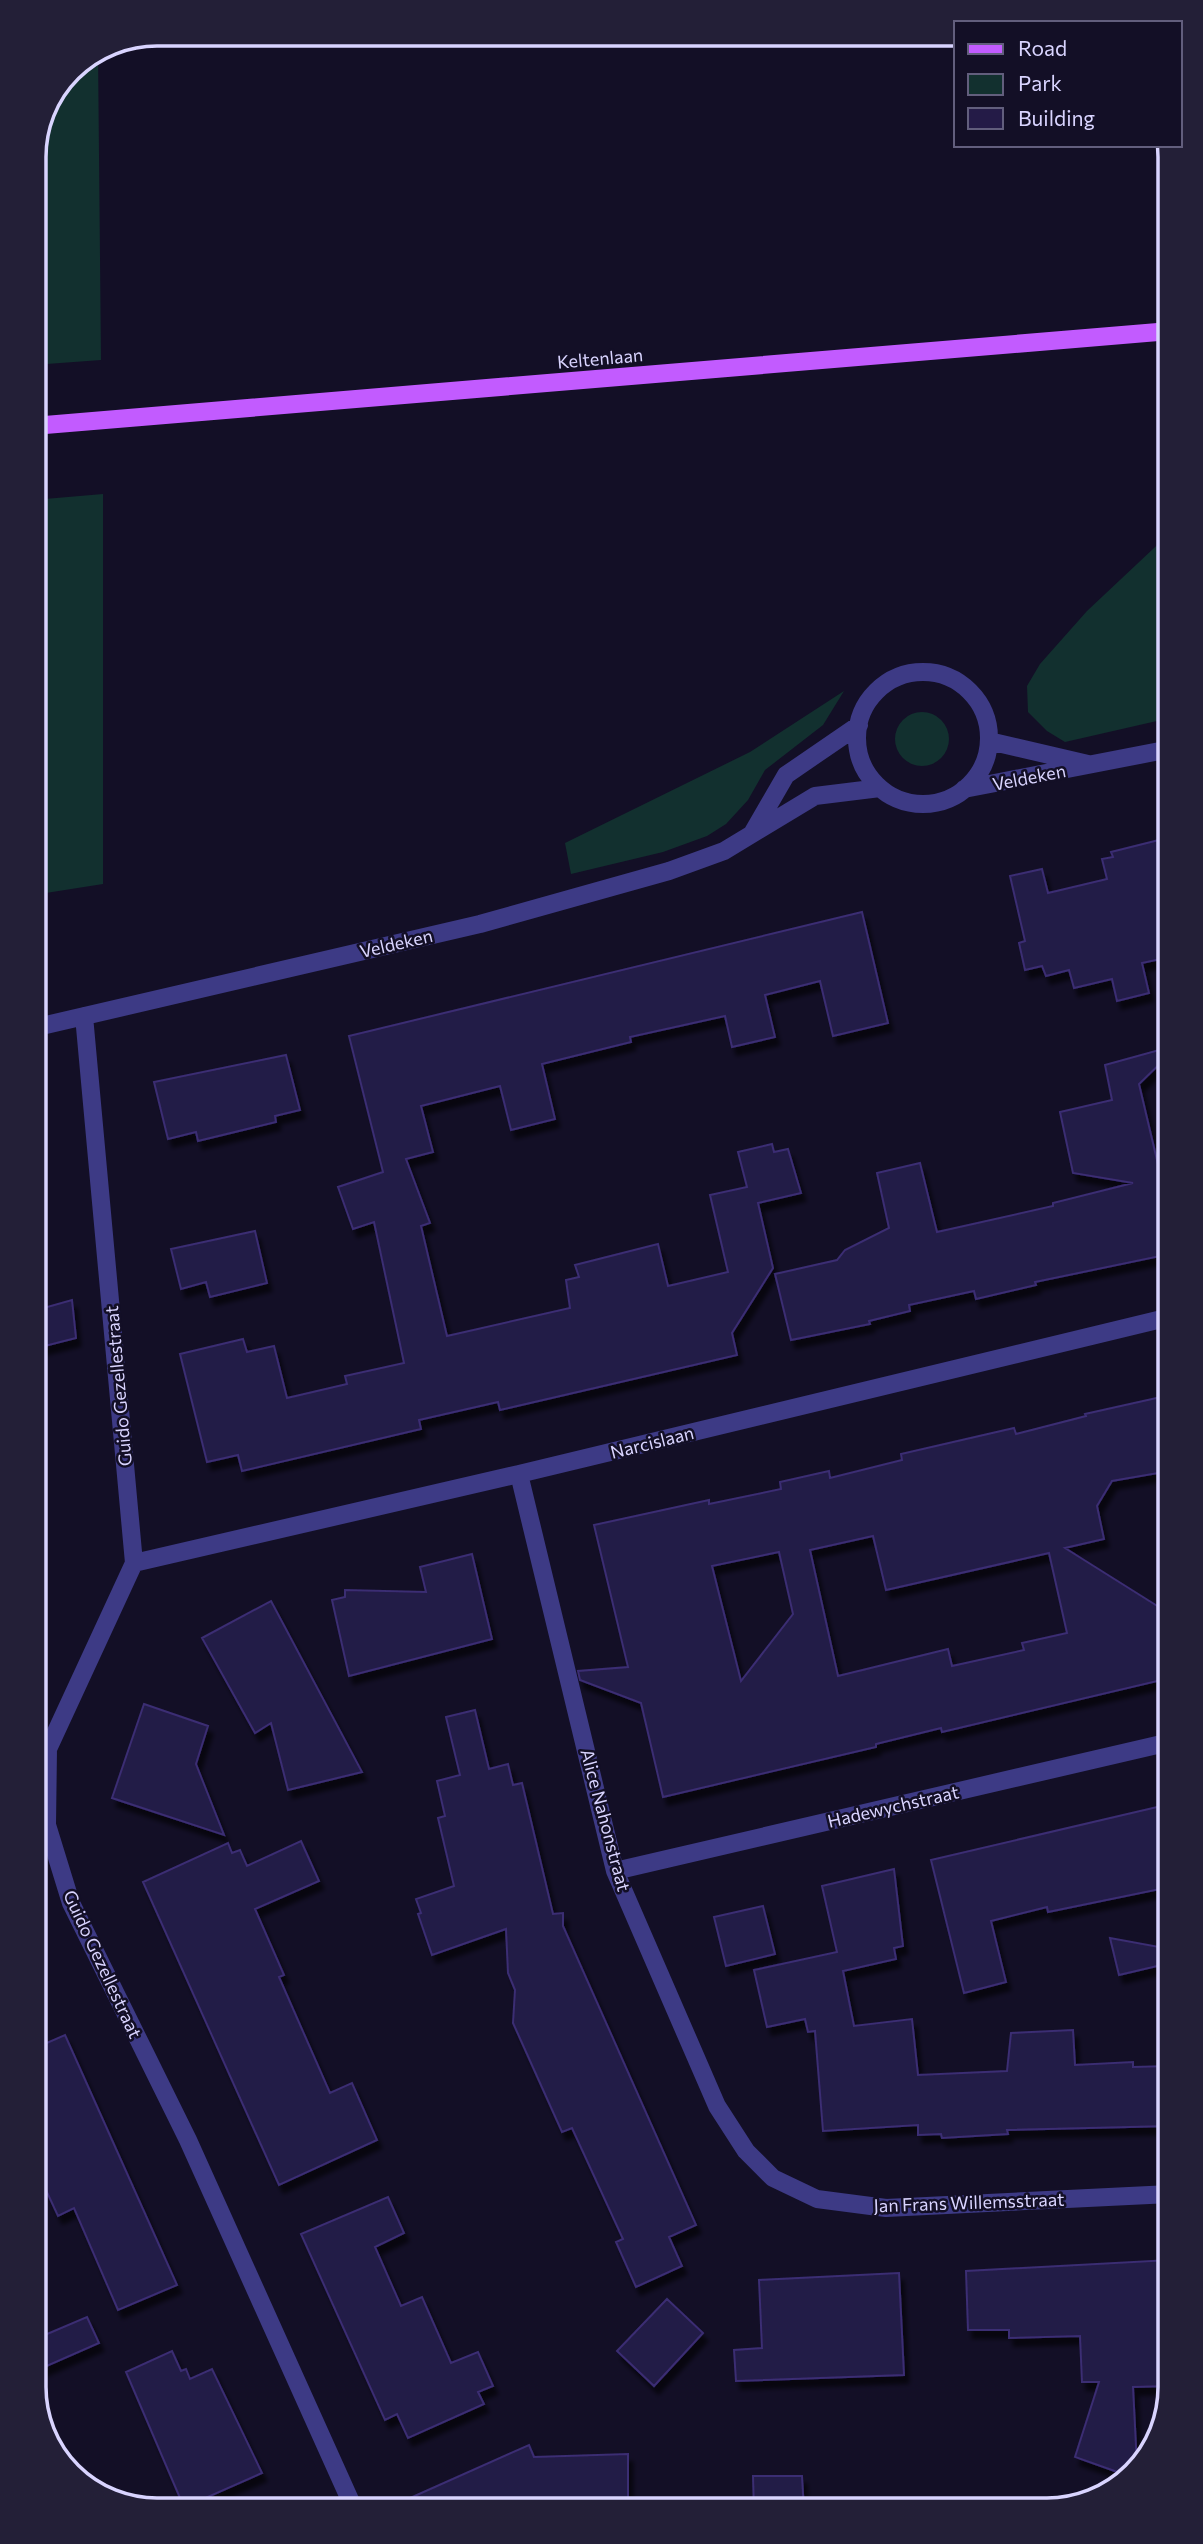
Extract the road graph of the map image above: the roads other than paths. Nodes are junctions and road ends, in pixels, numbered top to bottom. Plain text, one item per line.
1 (1158, 332) edge
2 (46, 425) edge
3 (859, 725) junction
4 (989, 741) junction
5 (1158, 752) edge
6 (1095, 765) junction
7 (880, 788) junction
8 (964, 789) junction
9 (751, 835) junction
10 (84, 1016) junction
11 (46, 1025) edge
12 (1158, 1320) edge
13 (519, 1474) junction
14 (134, 1563) junction
15 (1158, 1745) edge
16 (615, 1871) junction
17 (773, 2178) joint
18 (1158, 2195) edge
19 (349, 2498) edge

1 - 2 main road, Keltenlaan
3 - 4 street
3 - 7 street
3 - 9 street
4 - 6 street, Veldeken
4 - 8 street, Veldeken
5 - 6 street, Veldeken
6 - 8 street, Veldeken
7 - 8 street, Veldeken
7 - 9 street, Veldeken
9 - 10 street, Veldeken
10 - 11 street, Veldeken
10 - 14 street, Guido Gezellestraat
12 - 13 street, Narcislaan
13 - 14 street, Narcislaan
13 - 16 street, Alice Nahonstraat
14 - 19 street, Guido Gezellestraat
15 - 16 street, Hadewychstraat
16 - 17 street, Alice Nahonstraat
17 - 18 street, Jan Frans Willemsstraat

